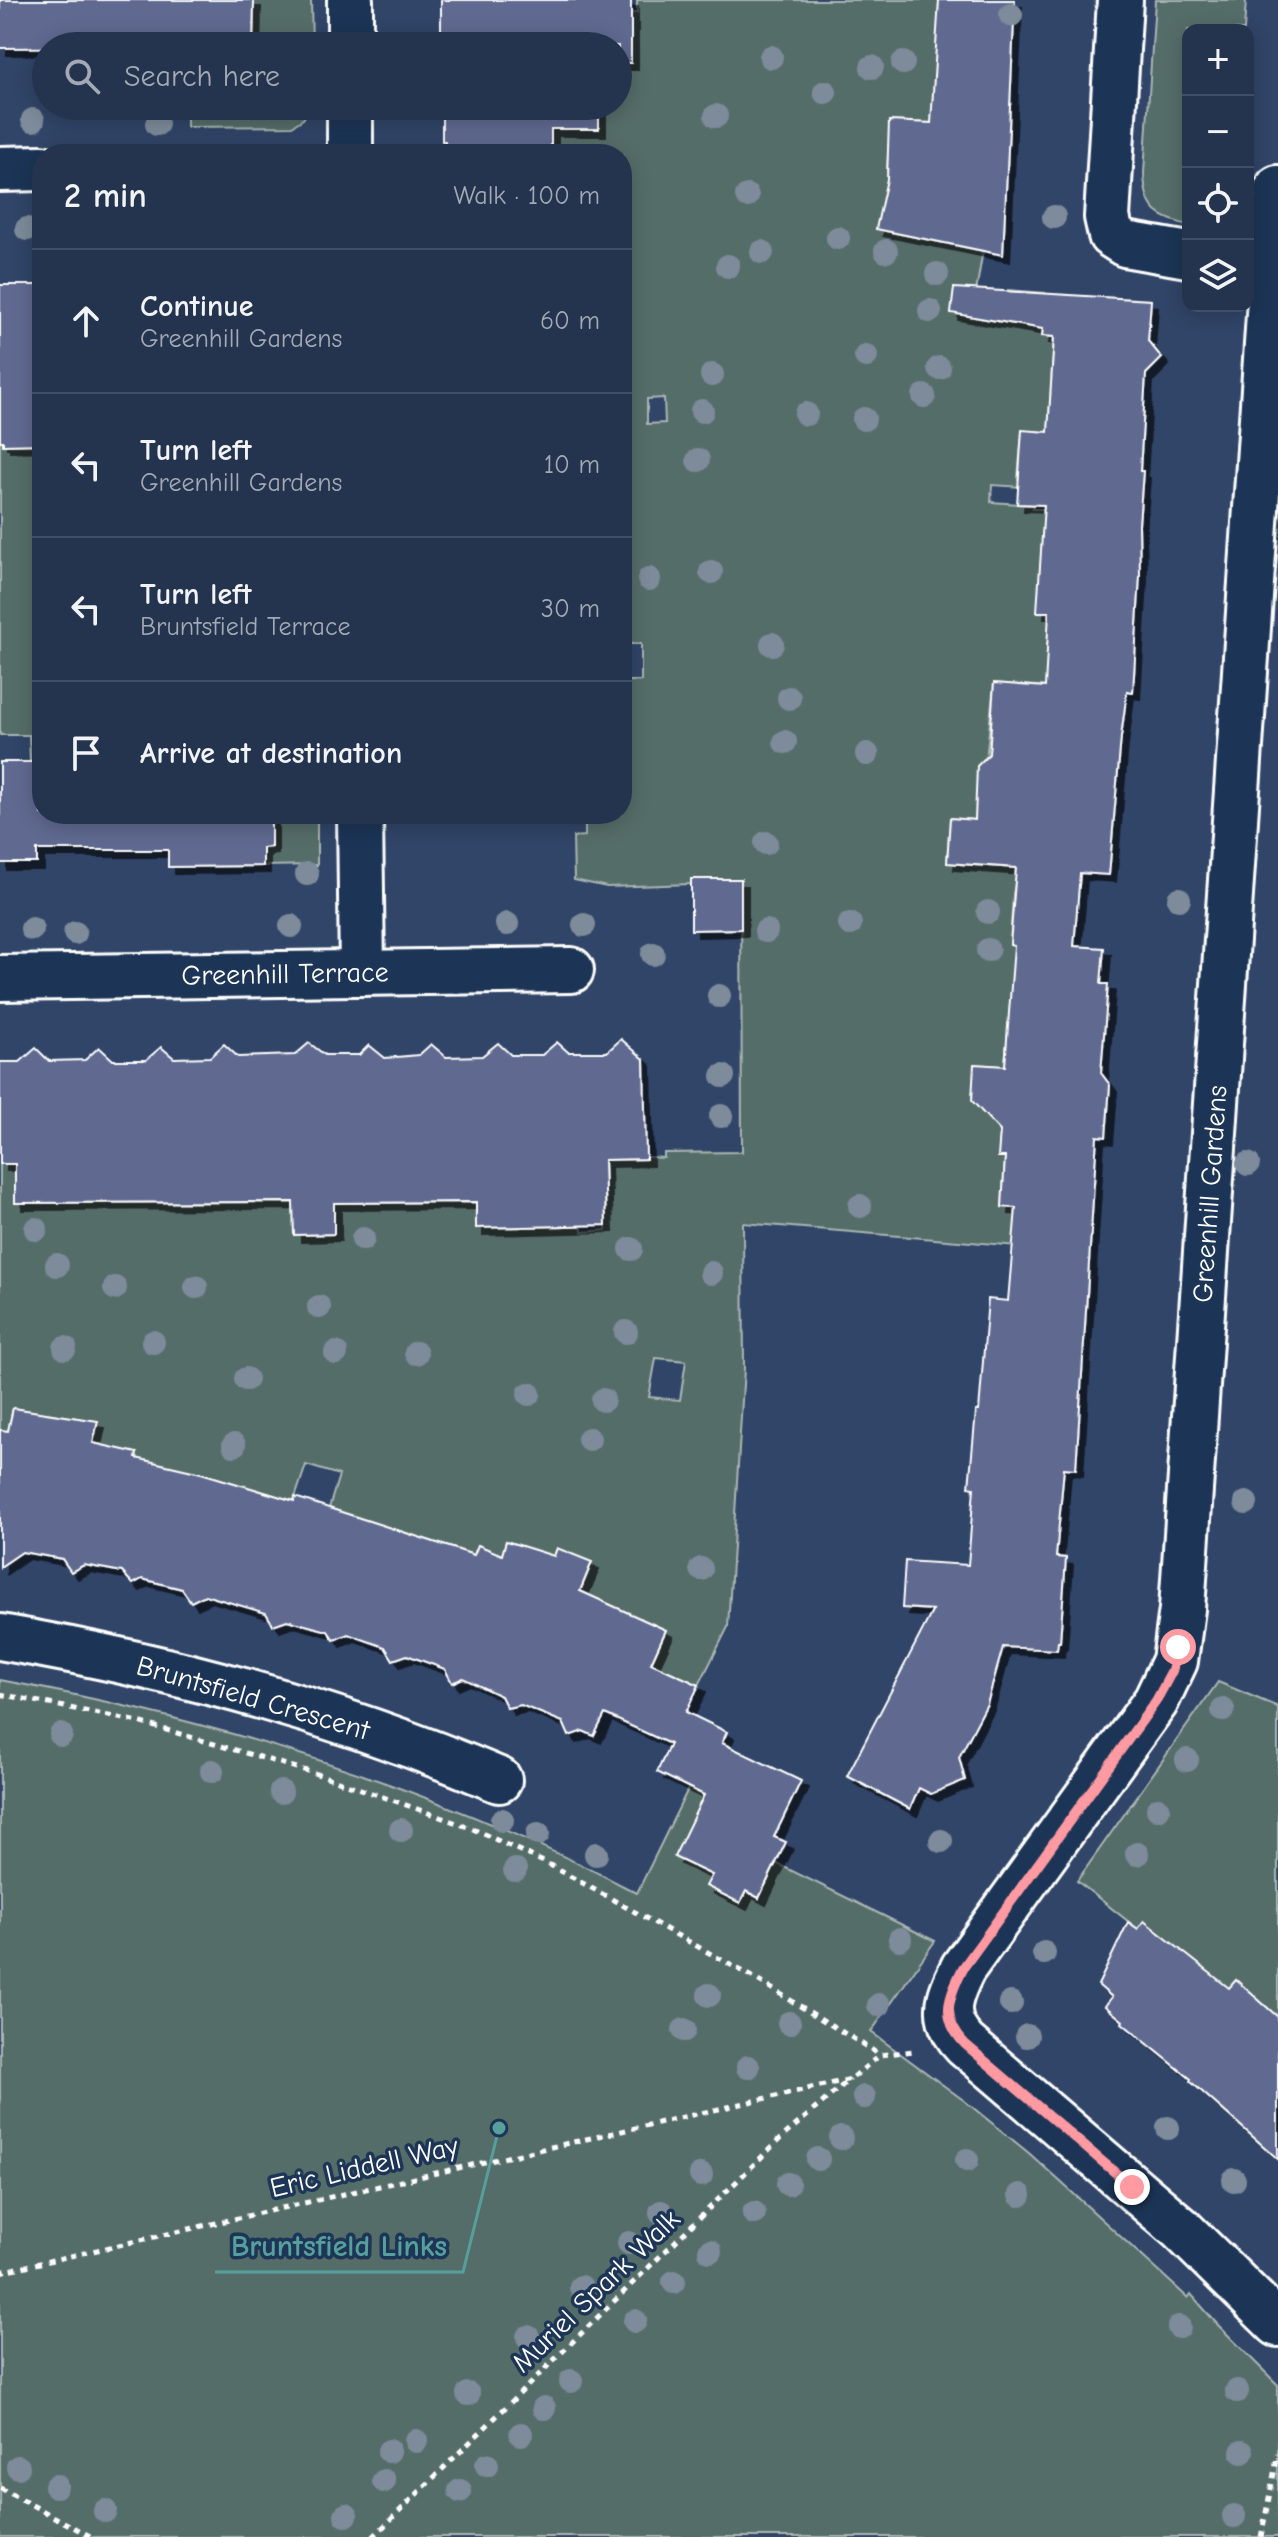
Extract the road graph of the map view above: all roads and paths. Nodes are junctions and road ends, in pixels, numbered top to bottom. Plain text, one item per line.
1 (350, 0) edge
2 (1120, 0) edge
3 (350, 32) edge
4 (350, 120) edge
5 (350, 144) edge
6 (32, 168) edge
7 (0, 169) edge
8 (1278, 188) edge
9 (1182, 254) edge
10 (1266, 269) edge
11 (360, 824) edge
12 (571, 970) dead end
13 (362, 973) junction
14 (0, 978) edge
15 (0, 1637) edge
16 (0, 1694) edge
17 (499, 1780) dead end
18 (965, 2044) junction
19 (880, 2055) junction
20 (851, 2079) junction
21 (0, 2272) edge
22 (1278, 2324) edge
23 (1278, 2454) edge
24 (0, 2488) edge
25 (92, 2537) edge
26 (373, 2537) edge
27 (1261, 2537) edge

1 - 3 street
2 - 9 street
4 - 5 street
6 - 7 street
8 - 10 street, Greenhill Gardens
10 - 18 street, Greenhill Gardens
11 - 13 street
12 - 13 street, Greenhill Terrace
13 - 14 street, Greenhill Terrace
15 - 17 street, Bruntsfield Crescent
16 - 19 path
18 - 19 path
18 - 22 street
19 - 20 path, Eric Liddell Way
20 - 21 path, Eric Liddell Way
20 - 26 path, Muriel Spark Walk
23 - 27 path
24 - 25 path

